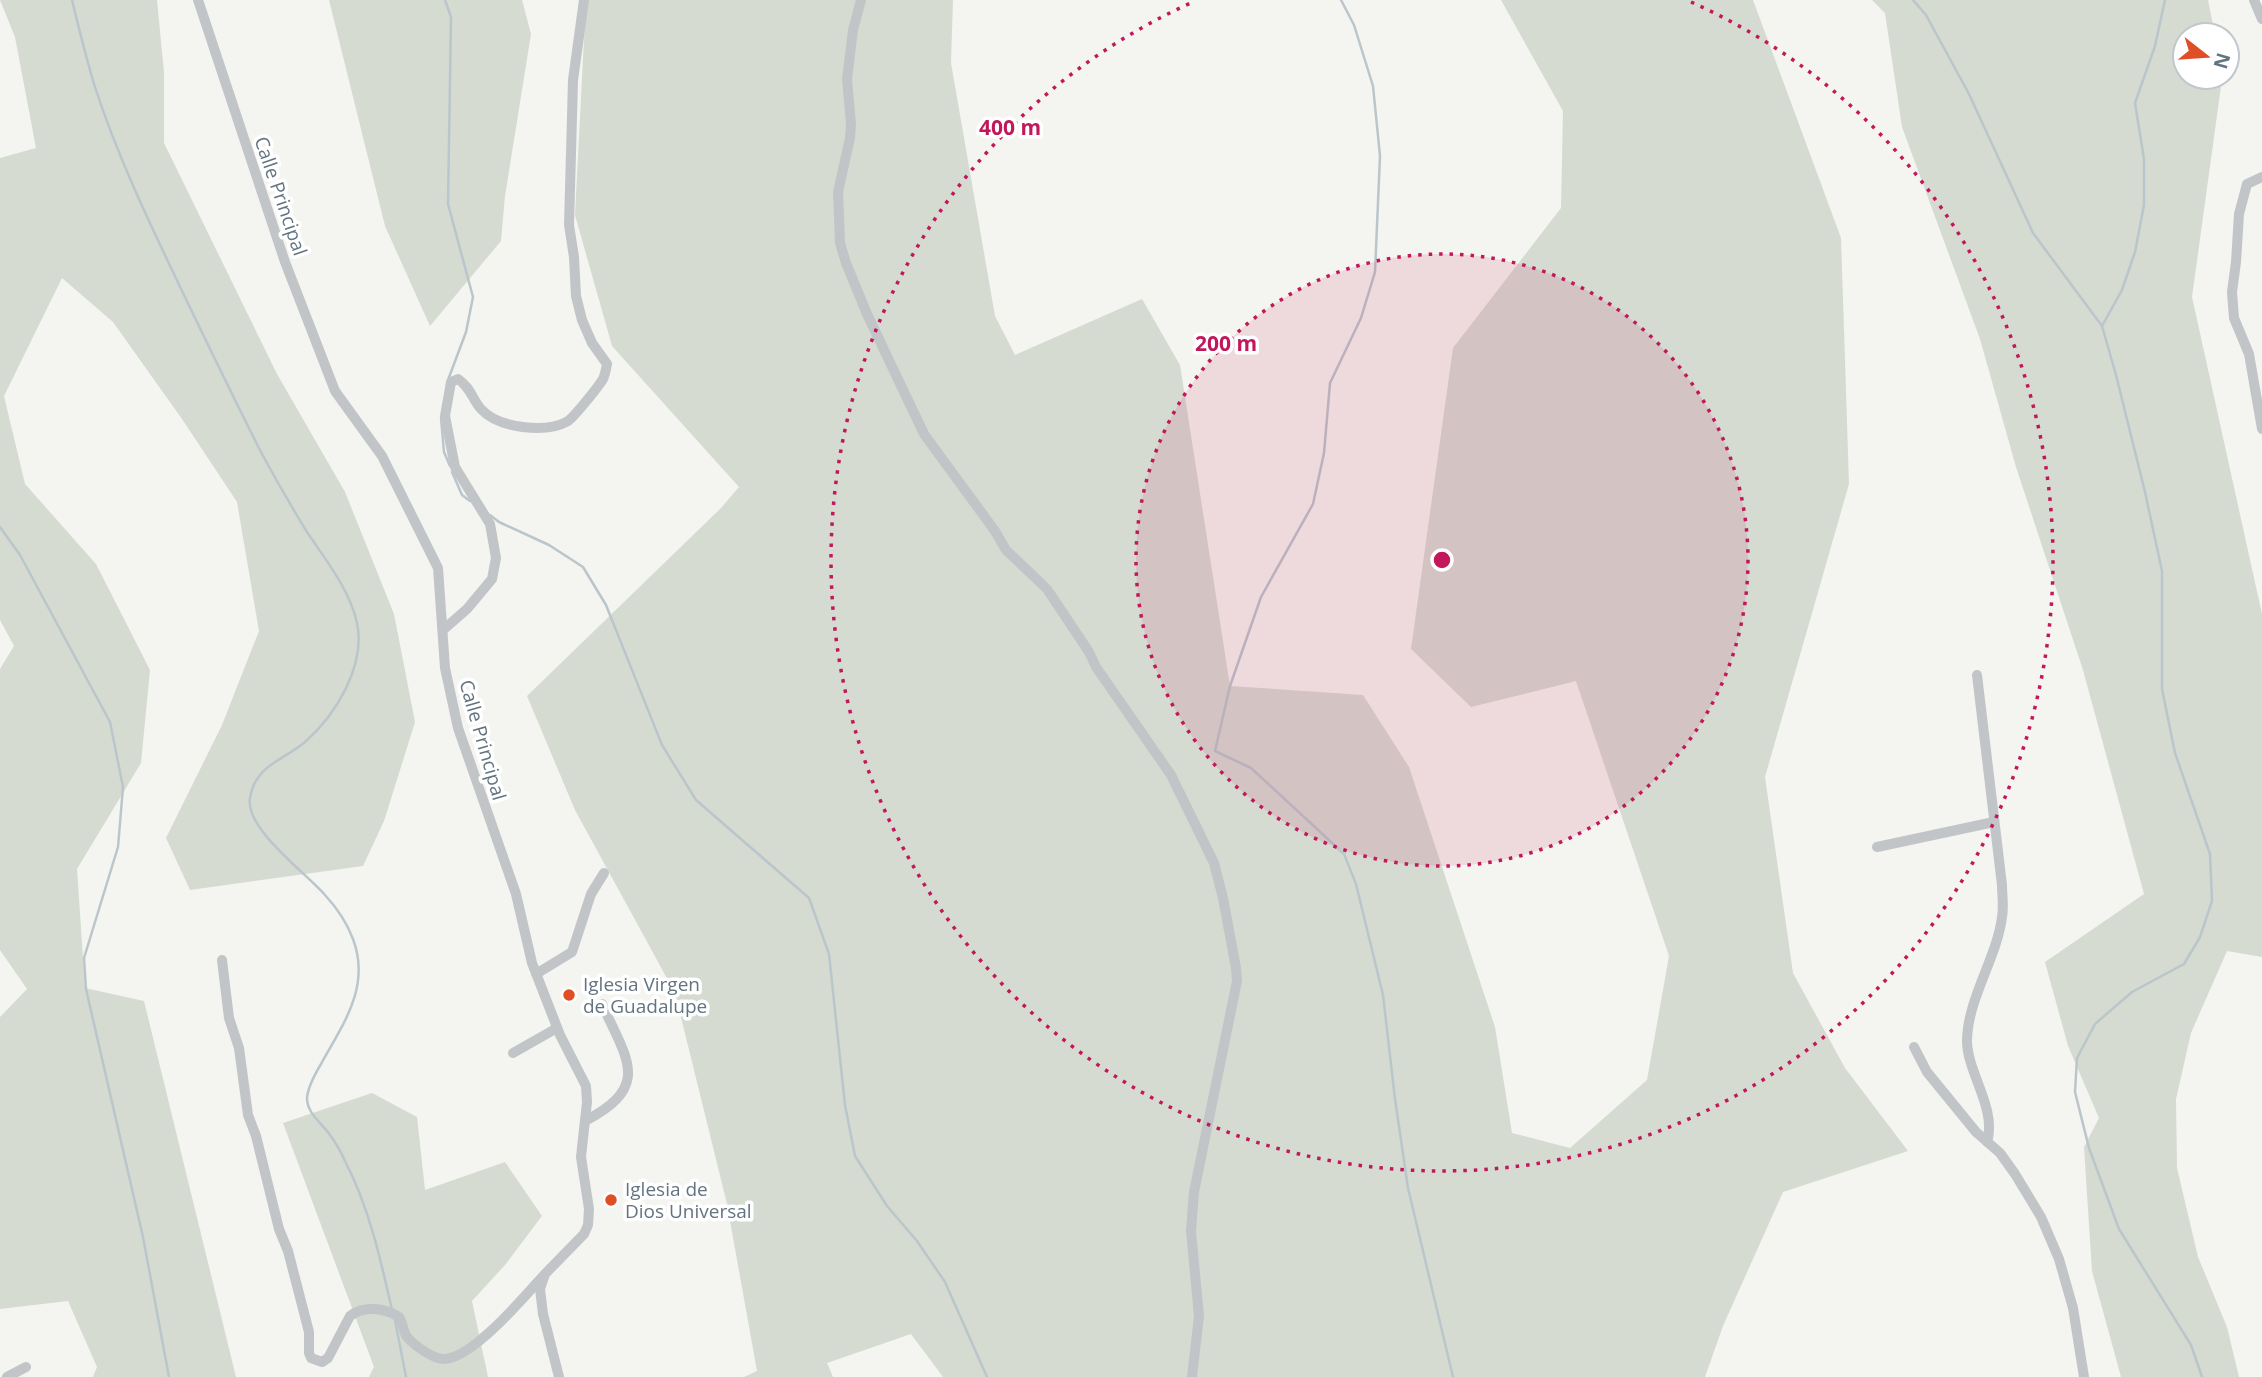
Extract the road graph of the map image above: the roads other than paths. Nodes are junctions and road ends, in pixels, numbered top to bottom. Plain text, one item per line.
1 (198, 0) edge
2 (583, 0) edge
3 (861, 0) edge
4 (2254, 0) edge
5 (2262, 19) edge
6 (2262, 177) edge
7 (2262, 429) edge
8 (443, 630) junction
9 (1978, 675) dead end
10 (1994, 822) junction
11 (1877, 847) dead end
12 (604, 873) dead end
13 (222, 960) dead end
14 (536, 974) junction
15 (602, 1004) dead end
16 (557, 1028) junction
17 (1914, 1047) dead end
18 (513, 1053) dead end
19 (584, 1121) junction
20 (1987, 1142) junction
21 (545, 1274) junction
22 (26, 1367) dead end
23 (7, 1377) edge
24 (559, 1377) edge
25 (1192, 1377) edge
26 (2084, 1377) edge

1 - 8 street, Calle Principal
2 - 8 street
3 - 25 street
4 - 5 street
6 - 7 street
8 - 14 street, Calle Principal
9 - 10 street
10 - 11 street
10 - 20 street
12 - 14 street
13 - 21 street, Calle Principal
14 - 16 street, Calle Principal
15 - 19 street
16 - 18 street
16 - 19 street, Calle Principal
17 - 20 street
19 - 21 street, Calle Principal
20 - 26 street
21 - 24 street
22 - 23 street

